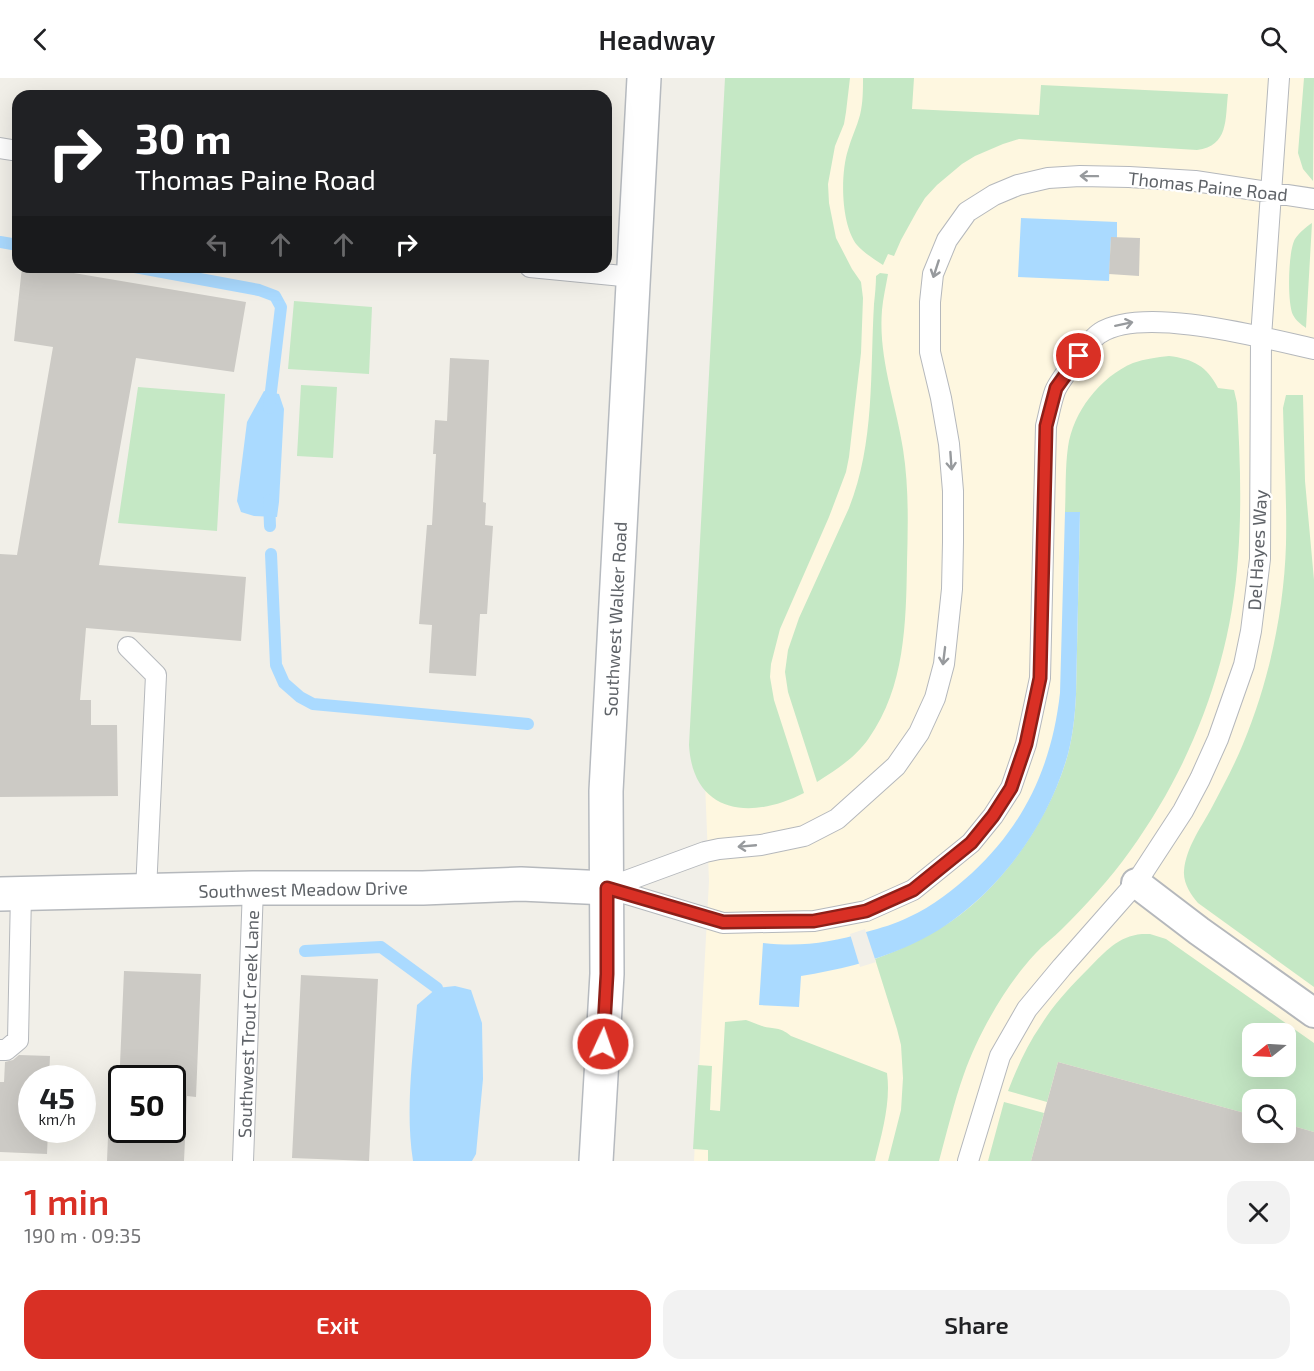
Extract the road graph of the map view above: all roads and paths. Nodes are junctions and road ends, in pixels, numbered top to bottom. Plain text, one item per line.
1 (644, 78) edge
2 (1279, 78) edge
3 (1270, 192) junction
4 (1314, 199) edge
5 (592, 273) edge
6 (633, 277) junction
7 (1261, 338) junction
8 (1314, 349) edge
9 (128, 647) dead end
10 (1136, 883) junction
11 (253, 888) junction
12 (607, 888) junction
13 (146, 891) junction
14 (11, 894) edge
15 (1314, 1013) edge
16 (0, 1050) edge
17 (243, 1161) edge
18 (596, 1161) edge
19 (968, 1161) edge

1 - 6 main road, Southwest Walker Road
2 - 3 lane, Del Hayes Way
3 - 4 lane, Thomas Paine Road
3 - 7 lane, Del Hayes Way
3 -> 12 lane, Thomas Paine Road
5 - 6 lane
6 - 12 main road, Southwest Walker Road
7 - 8 lane
7 - 10 lane, Del Hayes Way
12 -> 7 lane
9 - 13 lane
10 - 15 street
10 - 19 lane, Del Hayes Way
11 - 12 main road, Southwest Meadow Drive
11 - 13 main road, Southwest Meadow Drive
11 - 17 lane, Southwest Trout Creek Lane
12 - 18 main road, Southwest Walker Road
13 - 14 main road, Southwest Meadow Drive
14 - 16 lane

